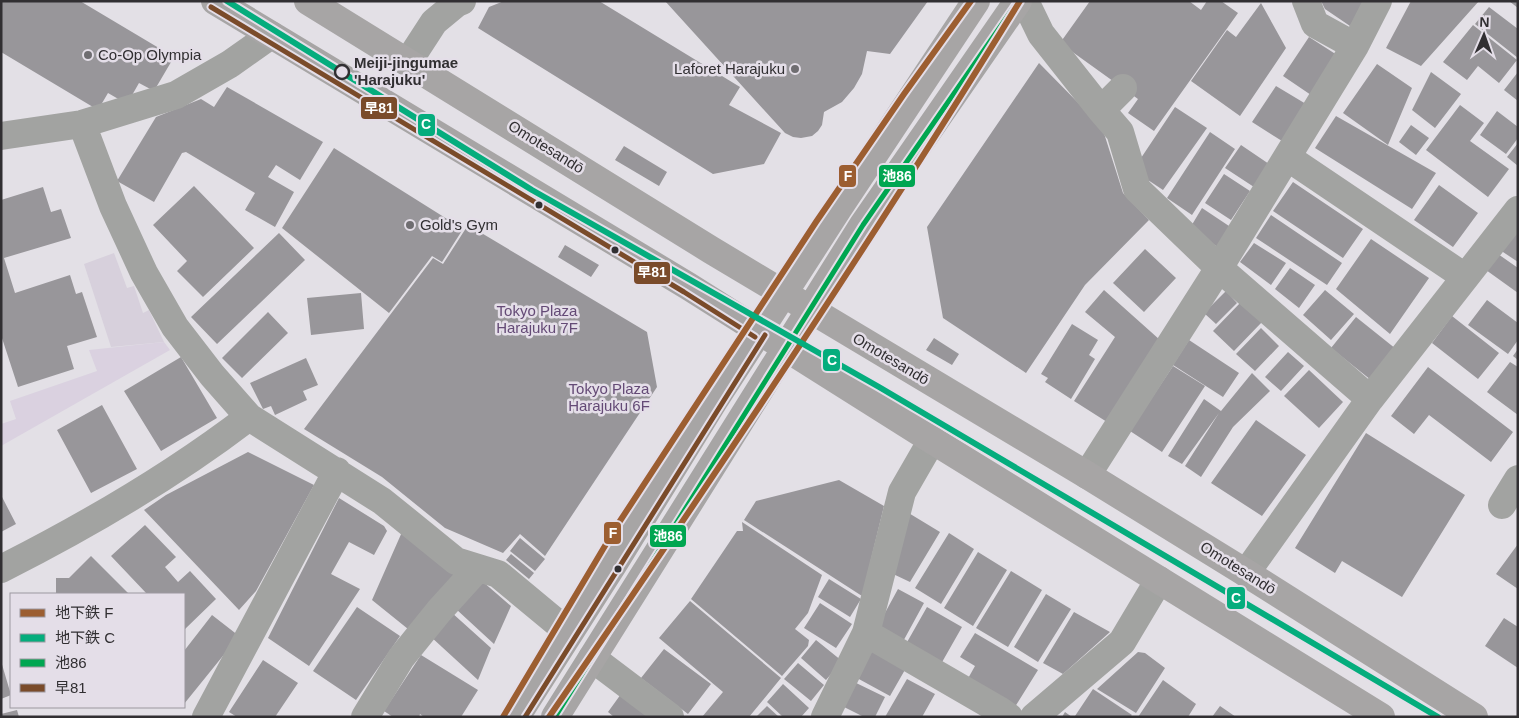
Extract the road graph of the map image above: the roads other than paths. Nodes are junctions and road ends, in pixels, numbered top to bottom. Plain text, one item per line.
1 (215, 1) edge
2 (308, 1) edge
3 (462, 1) edge
4 (976, 1) edge
5 (1018, 1) edge
6 (1025, 1) edge
7 (1306, 1) edge
8 (1378, 1) edge
9 (271, 35) junction
10 (1355, 46) junction
11 (408, 62) junction
12 (1123, 88) dead end
13 (1100, 110) junction
14 (82, 124) junction
15 (1, 136) edge
16 (1287, 157) junction
17 (1518, 210) edge
18 (1219, 268) junction
19 (1465, 277) junction
20 (783, 293) junction
21 (810, 310) junction
22 (759, 331) junction
23 (786, 348) junction
24 (1370, 399) junction
25 (249, 417) junction
26 (932, 440) junction
27 (337, 471) junction
28 (1087, 475) junction
29 (1518, 479) edge
30 (1502, 505) dead end
31 (478, 568) junction
32 (1, 569) edge
33 (1246, 573) junction
34 (1159, 580) junction
35 (568, 632) junction
36 (866, 634) junction
37 (592, 658) junction
38 (206, 717) edge
39 (366, 717) edge
40 (516, 717) edge
41 (556, 717) edge
42 (670, 717) edge
43 (825, 717) edge
44 (1009, 717) edge
45 (1034, 717) edge
46 (1381, 717) edge
47 (1474, 717) edge

1 - 9 main road
2 - 11 main road, Omotesandō
3 - 11 street
4 - 20 main road
5 - 21 main road
6 - 13 street
7 - 10 street
8 - 10 street
9 - 14 street
9 - 22 main road
10 - 16 street
11 - 20 main road, Omotesandō
12 - 13 street
13 - 18 street
14 - 15 street
14 - 25 street
16 - 18 street
16 - 19 street
17 - 19 street
18 - 24 street
18 - 28 street
19 - 24 street
20 - 21 main road, Omotesandō
20 - 22 main road
21 - 23 main road
21 - 28 main road, Omotesandō
22 - 23 main road
22 - 35 main road
23 - 26 main road
23 - 37 main road
24 - 33 street
25 - 27 street
25 - 32 street
26 - 34 main road
26 - 36 street
27 - 31 street
27 - 38 street
28 - 33 main road, Omotesandō
29 - 30 street
31 - 35 street
31 - 39 street
33 - 47 main road, Omotesandō
34 - 45 street
34 - 46 main road
35 - 40 main road
36 - 43 street
36 - 44 street
37 - 41 main road
37 - 42 street

